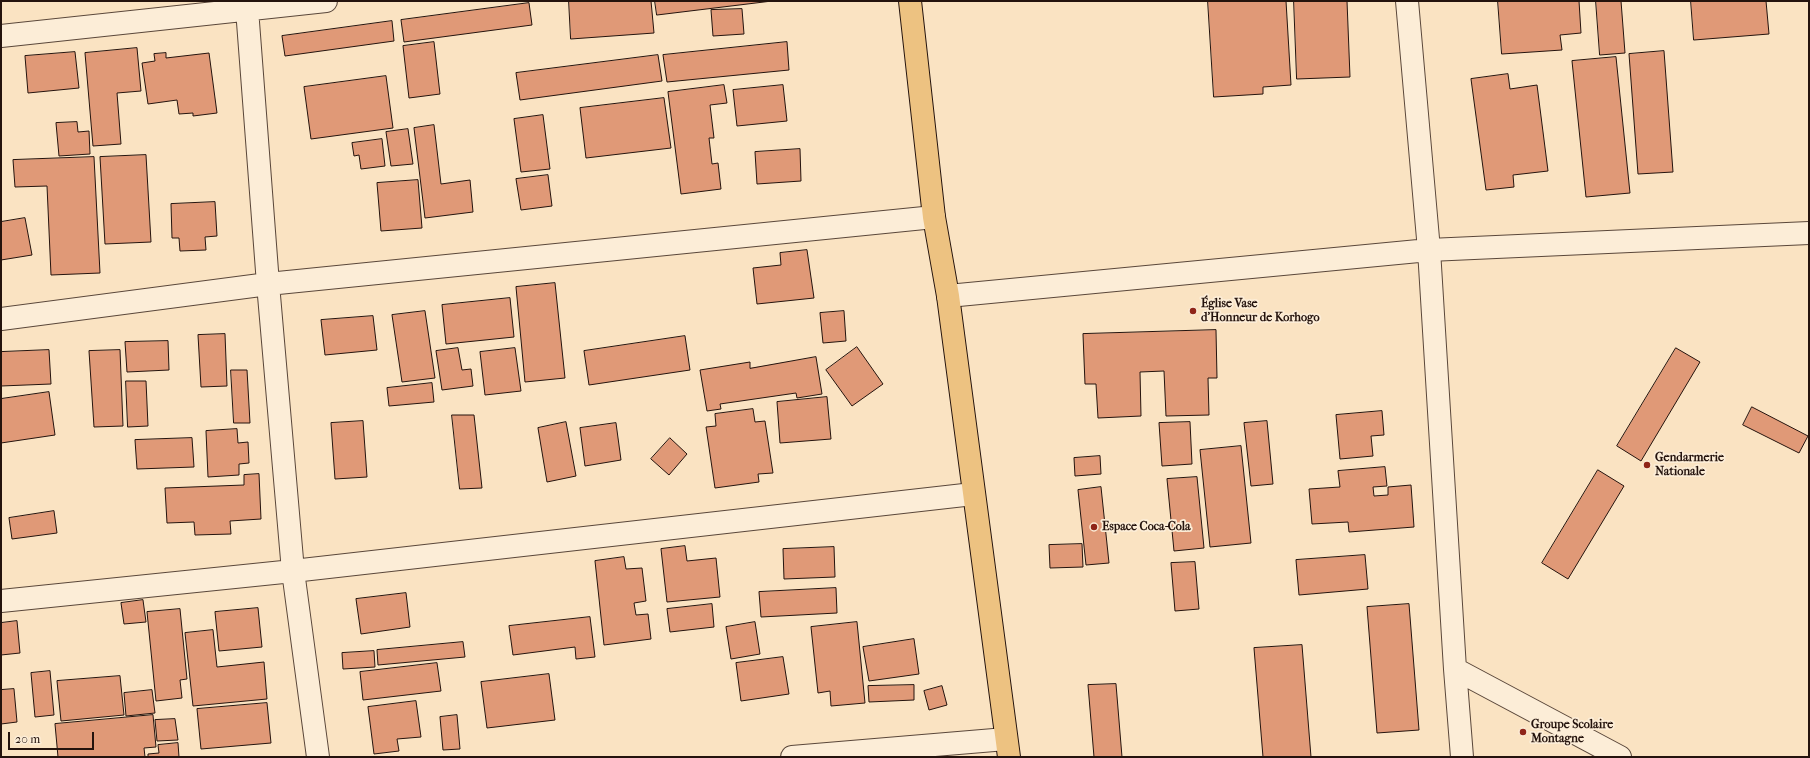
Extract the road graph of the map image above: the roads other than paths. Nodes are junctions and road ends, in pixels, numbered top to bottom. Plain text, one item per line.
1 (326, 1) edge
2 (910, 1) edge
3 (1407, 1) edge
4 (246, 5) edge
5 (1, 36) edge
6 (934, 217) junction
7 (1809, 233) edge
8 (1429, 250) junction
9 (268, 284) junction
10 (948, 296) junction
11 (1, 319) edge
12 (973, 494) junction
13 (293, 570) junction
14 (1, 600) edge
15 (1455, 669) junction
16 (1007, 748) edge
17 (318, 757) edge
18 (792, 757) edge
19 (1462, 757) edge
20 (1620, 757) edge

1 - 4 street
2 - 6 main road
3 - 8 street
4 - 5 street
4 - 9 street
6 - 9 street
6 - 10 main road
7 - 8 street
8 - 10 street
8 - 15 street
9 - 11 street
9 - 13 street
10 - 12 main road
12 - 13 street
12 - 16 main road
13 - 14 street
13 - 17 street
15 - 19 street
15 - 20 street
16 - 18 street

